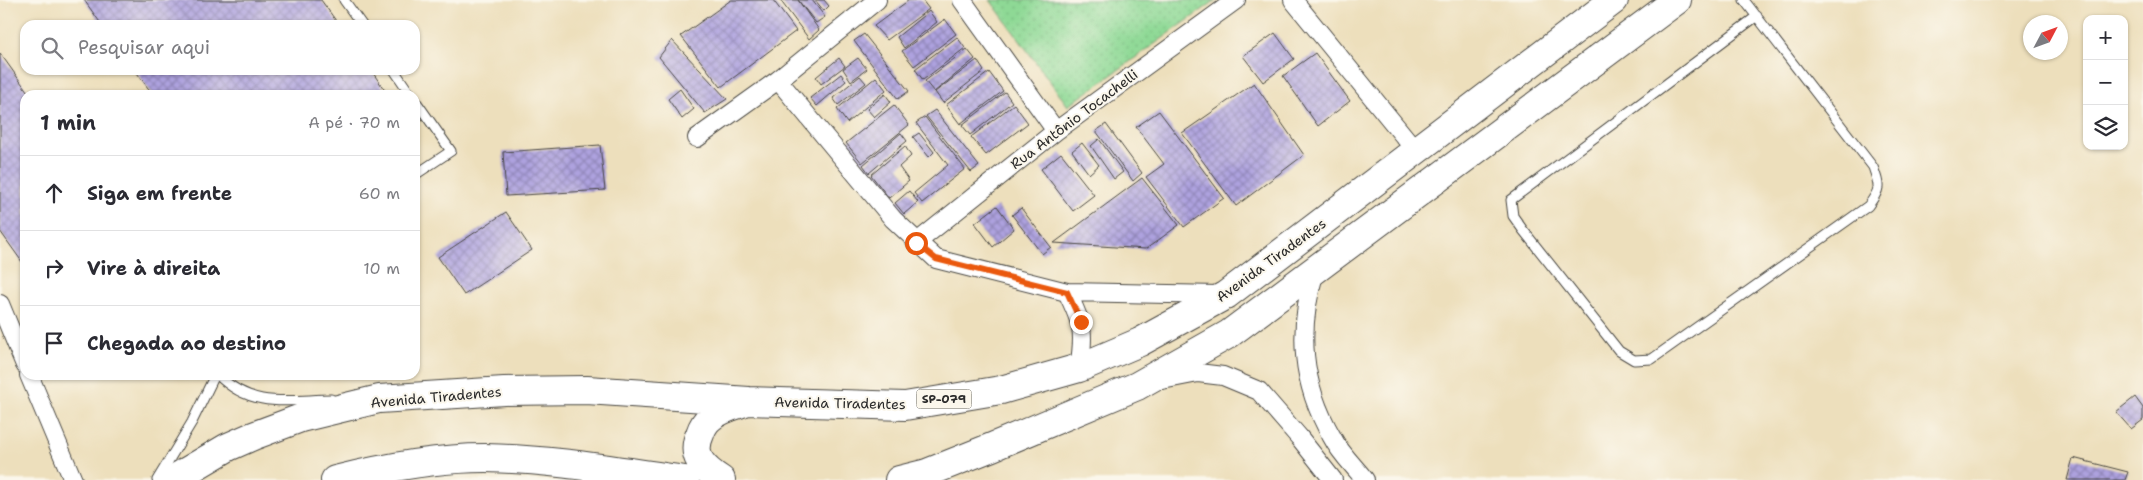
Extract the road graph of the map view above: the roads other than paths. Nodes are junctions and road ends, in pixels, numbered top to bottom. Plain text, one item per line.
1 (344, 0) edge
2 (877, 0) edge
3 (962, 0) edge
4 (1236, 0) edge
5 (1293, 0) edge
6 (1614, 0) edge
7 (1677, 0) edge
8 (1744, 0) edge
9 (1756, 16) junction
10 (358, 20) edge
11 (397, 75) edge
12 (778, 80) junction
13 (408, 90) edge
14 (420, 107) edge
15 (1056, 131) junction
16 (697, 138) dead end
17 (1416, 151) junction
18 (420, 172) edge
19 (916, 243) junction
20 (1315, 271) junction
21 (1067, 292) junction
22 (1226, 296) junction
23 (0, 304) edge
24 (20, 353) edge
25 (1079, 368) junction
26 (31, 380) edge
27 (213, 380) edge
28 (223, 380) edge
29 (1137, 386) junction
30 (379, 398) junction
31 (749, 400) junction
32 (1326, 425) junction
33 (1303, 442) junction
34 (72, 480) edge
35 (157, 480) edge
36 (172, 480) edge
37 (335, 480) edge
38 (685, 480) edge
39 (721, 480) edge
40 (899, 480) edge
41 (1333, 480) edge
42 (1364, 480) edge

1 - 10 lane
2 - 12 street
3 - 15 street
4 - 15 street, Rua Antônio Tocachelli
5 - 17 street
6 - 17 main road, Avenida Tiradentes / SP-079
7 - 20 main road
8 - 9 lane
9 - 9 lane
11 - 13 lane
12 - 16 street
12 - 19 street
14 - 18 lane
15 - 19 street, Rua Antônio Tocachelli
17 - 22 main road, Avenida Tiradentes / SP-079
19 - 21 street
20 - 29 main road
20 - 32 street
21 - 22 street
21 - 25 street
22 - 25 main road, Avenida Tiradentes / SP-079
23 - 24 street
25 - 31 main road, Avenida Tiradentes / SP-079
26 - 34 street
27 - 35 lane
28 - 30 lane
29 - 33 street
29 - 40 main road
30 - 31 main road, Avenida Tiradentes / SP-079
30 - 36 main road, Avenida Tiradentes / SP-079
31 - 39 main road
32 - 33 street
32 - 42 street
33 - 41 street
37 - 38 main road

